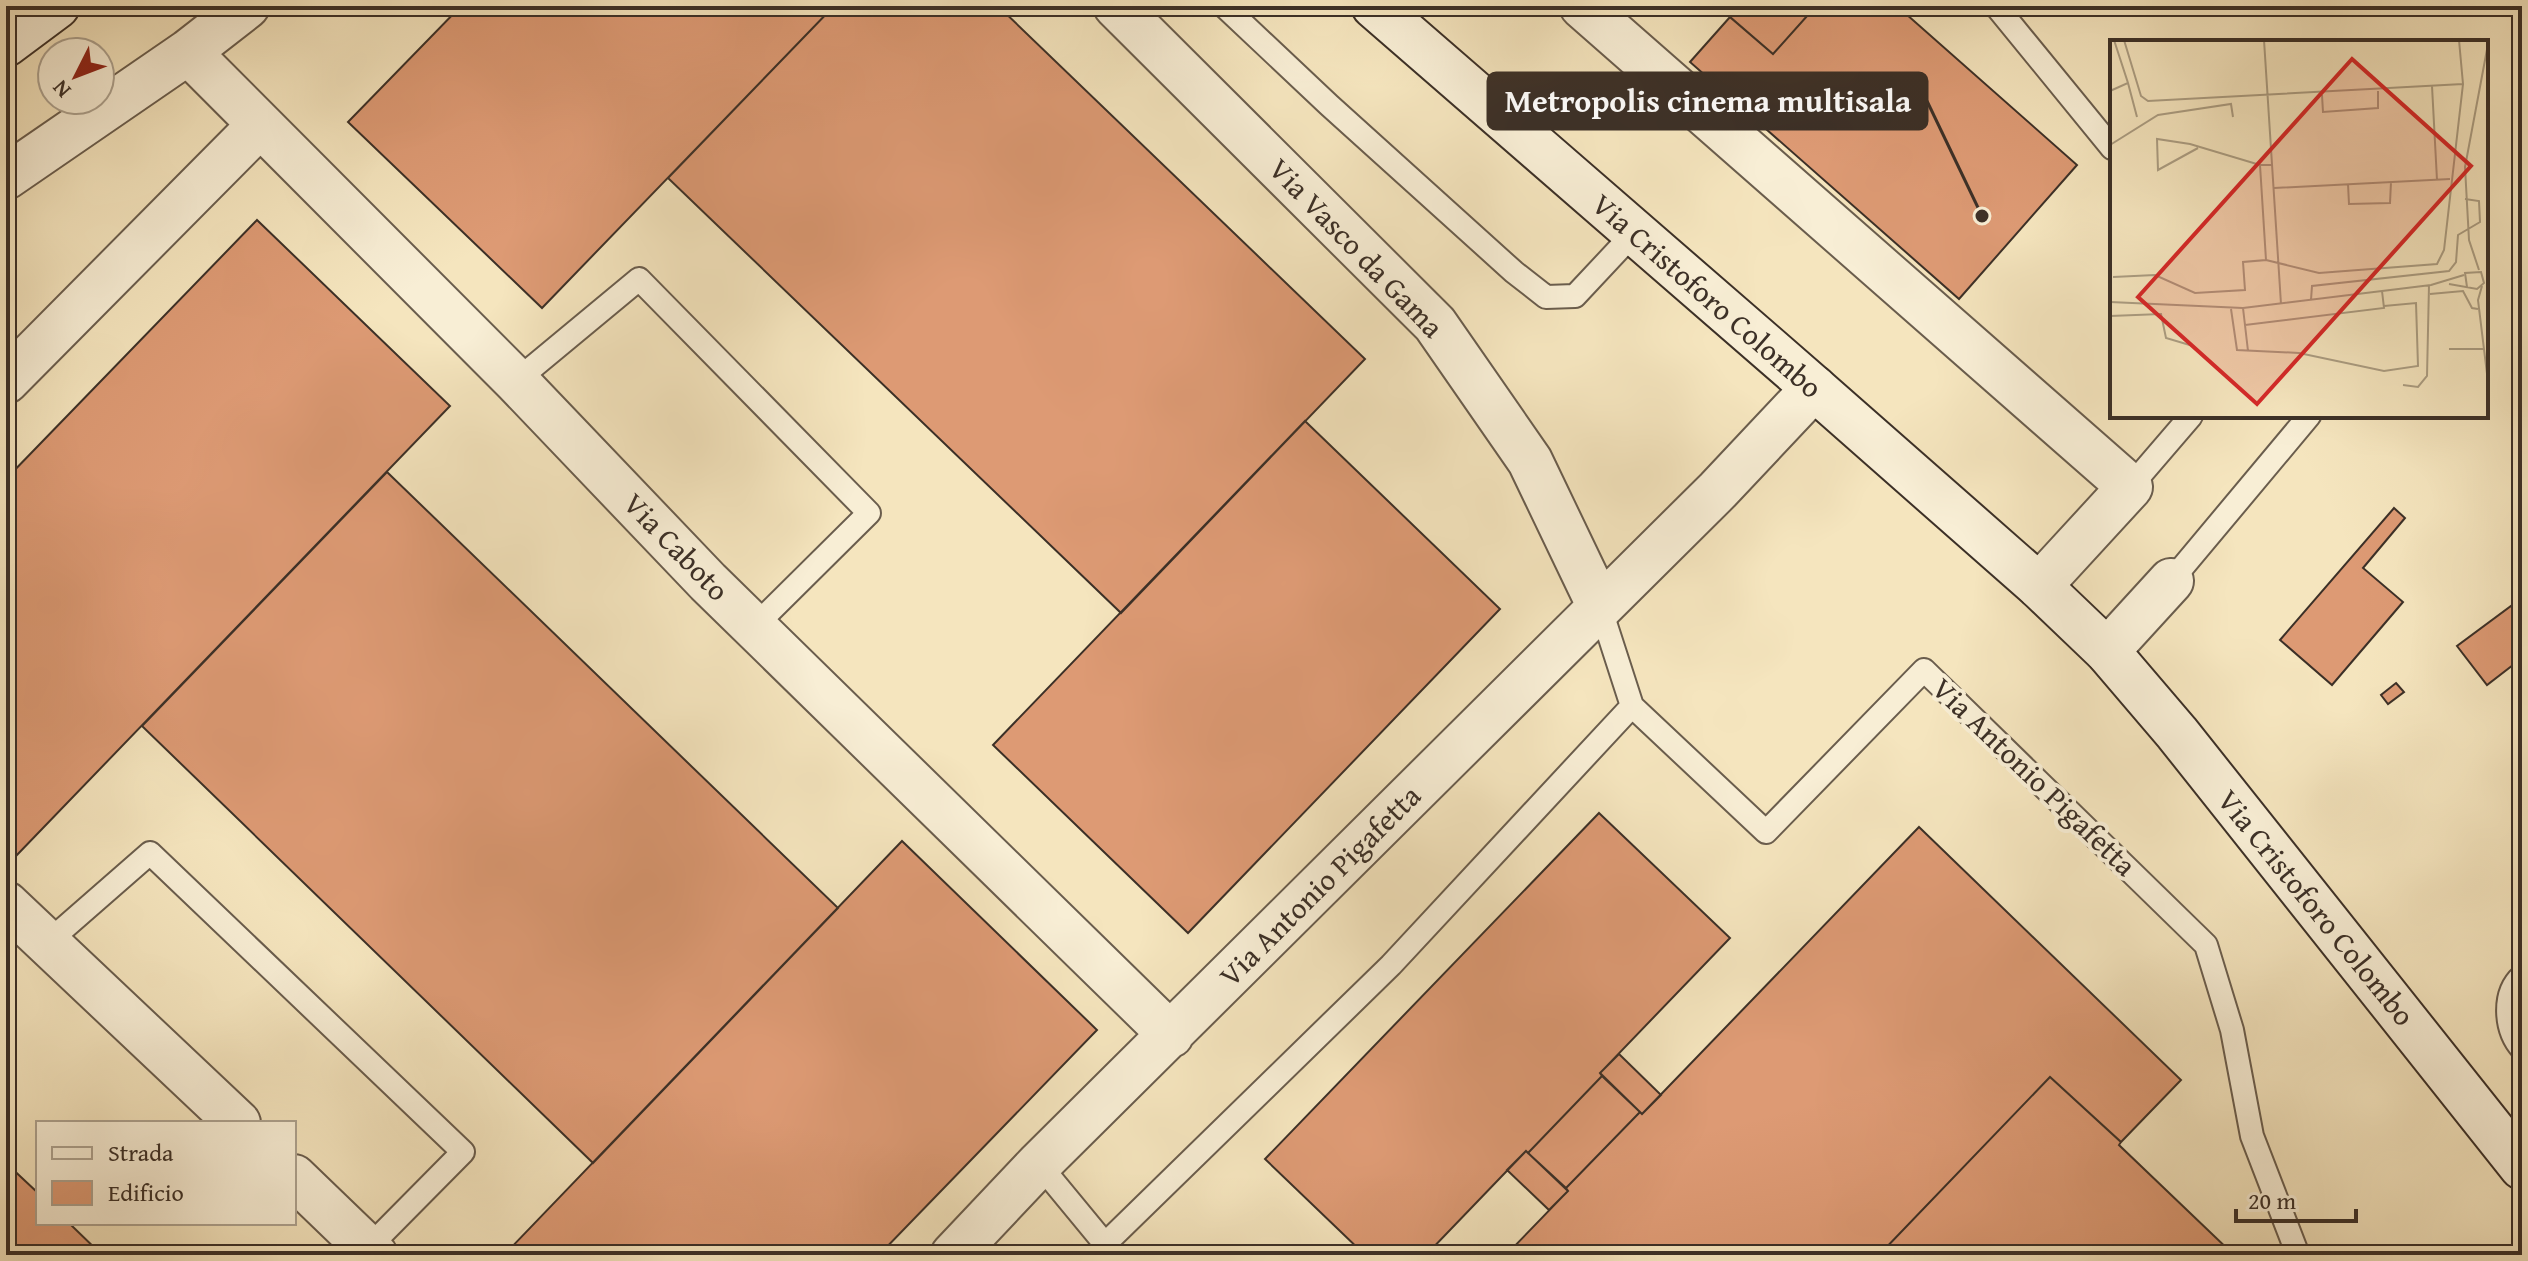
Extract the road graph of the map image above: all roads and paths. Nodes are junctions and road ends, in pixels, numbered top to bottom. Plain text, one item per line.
1 (57, 6) edge
2 (247, 6) edge
3 (1116, 6) edge
4 (1224, 6) edge
5 (1374, 6) edge
6 (1582, 6) edge
7 (1996, 6) edge
8 (6, 44) edge
9 (188, 52) junction
10 (260, 125) junction
11 (2110, 146) edge
12 (6, 177) edge
13 (1634, 233) junction
14 (6, 381) edge
15 (516, 381) junction
16 (1814, 388) junction
17 (2189, 418) edge
18 (2307, 418) edge
19 (2130, 487) junction
20 (2171, 581) joint
21 (2039, 586) junction
22 (1600, 607) junction
23 (754, 627) junction
24 (2107, 651) junction
25 (1632, 706) junction
26 (6, 904) edge
27 (47, 943) junction
28 (2522, 976) edge
29 (1171, 1035) junction
30 (2522, 1049) edge
31 (236, 1121) edge
32 (1039, 1164) junction
33 (2522, 1167) edge
34 (296, 1179) edge
35 (1108, 1249) edge
36 (372, 1252) edge
37 (953, 1255) edge
38 (2298, 1255) edge

1 - 8 street
2 - 9 street
3 - 22 street, Via Vasco da Gama
4 - 13 lane
5 - 13 street, Via Cristoforo Colombo
6 - 19 street
7 - 11 lane
9 - 10 street, Via Caboto
9 - 12 street
10 - 14 street
10 - 15 street, Via Caboto
13 - 16 street, Via Cristoforo Colombo
15 - 23 street, Via Caboto
15 - 23 lane
16 - 21 street, Via Cristoforo Colombo
16 - 22 street, Via Antonio Pigafetta
17 - 19 lane
18 - 20 lane
19 - 21 street
20 - 24 street
21 - 24 street, Via Cristoforo Colombo
22 - 25 lane, Via Antonio Pigafetta
22 - 29 street, Via Antonio Pigafetta
23 - 29 street, Via Caboto
24 - 33 street, Via Cristoforo Colombo
25 - 35 lane
25 - 38 lane, Via Antonio Pigafetta
26 - 27 street
27 - 31 street
27 - 36 lane
28 - 30 lane
29 - 32 street, Via Antonio Pigafetta
32 - 35 lane
32 - 37 street, Via Antonio Pigafetta
34 - 36 street

